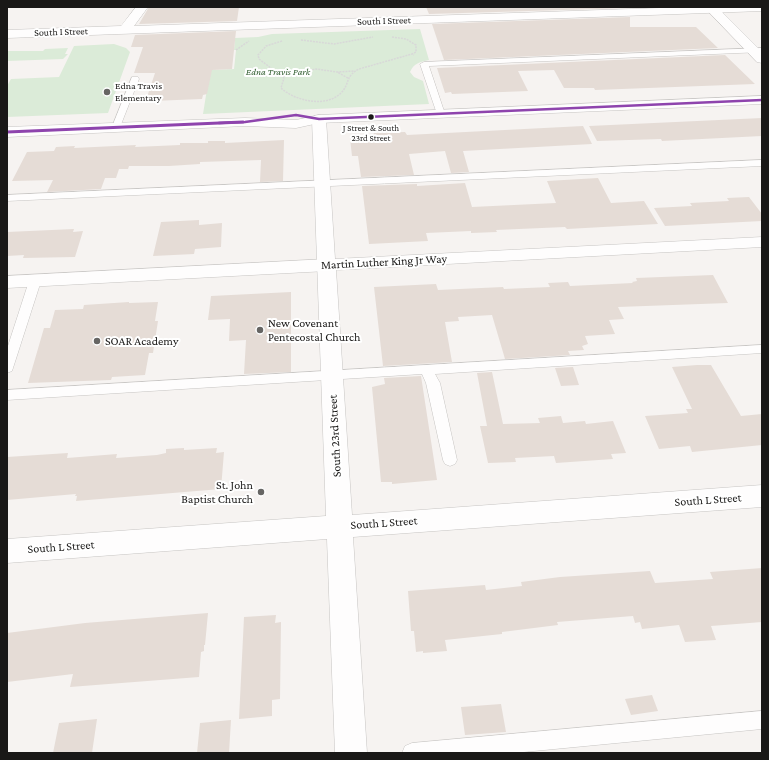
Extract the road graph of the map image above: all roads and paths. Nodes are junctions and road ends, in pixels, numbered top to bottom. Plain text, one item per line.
1 (142, 7) edge
2 (711, 8) edge
3 (748, 8) edge
4 (762, 8) edge
5 (125, 30) junction
6 (7, 34) edge
7 (388, 36) dead end
8 (376, 37) dead end
9 (287, 40) dead end
10 (297, 40) dead end
11 (757, 50) edge
12 (412, 54) junction
13 (762, 59) edge
14 (424, 64) junction
15 (355, 71) junction
16 (337, 72) junction
17 (282, 76) junction
18 (348, 78) junction
19 (135, 79) dead end
20 (762, 100) edge
21 (441, 114) junction
22 (319, 119) junction
23 (116, 127) junction
24 (7, 132) edge
25 (762, 163) edge
26 (323, 184) junction
27 (7, 198) edge
28 (762, 242) edge
29 (327, 265) junction
30 (35, 281) junction
31 (7, 282) edge
32 (762, 349) edge
33 (7, 368) edge
34 (426, 369) junction
35 (332, 375) junction
36 (7, 395) edge
37 (450, 460) dead end
38 (762, 496) edge
39 (340, 526) junction
40 (7, 551) edge
41 (762, 720) edge
42 (351, 753) edge
43 (412, 753) edge

1 - 5 street
2 - 3 street, South I Street
2 - 5 street, South I Street
2 - 11 street
3 - 4 street, South I Street
5 - 6 street, South I Street
7 - 12 path
8 - 10 path
9 - 17 path
11 - 13 street
11 - 14 lane
12 - 14 path
12 - 15 path
14 - 21 lane
15 - 16 path
15 - 18 path
16 - 17 path
16 - 18 path
17 - 18 path
19 - 23 lane
20 - 21 street
21 - 22 street
22 - 23 street
22 - 26 street, South 23rd Street
23 - 24 street
25 - 26 lane
26 - 27 lane
26 - 29 street, South 23rd Street
28 - 29 street, Martin Luther King Jr Way
29 - 30 street, Martin Luther King Jr Way
29 - 35 street, South 23rd Street
30 - 31 street, Martin Luther King Jr Way
30 - 33 lane
32 - 34 lane
34 - 35 lane
34 - 37 lane
35 - 36 lane
35 - 39 street, South 23rd Street
38 - 39 street, South L Street
39 - 40 street, South L Street
39 - 42 street, South 23rd Street
41 - 43 lane

